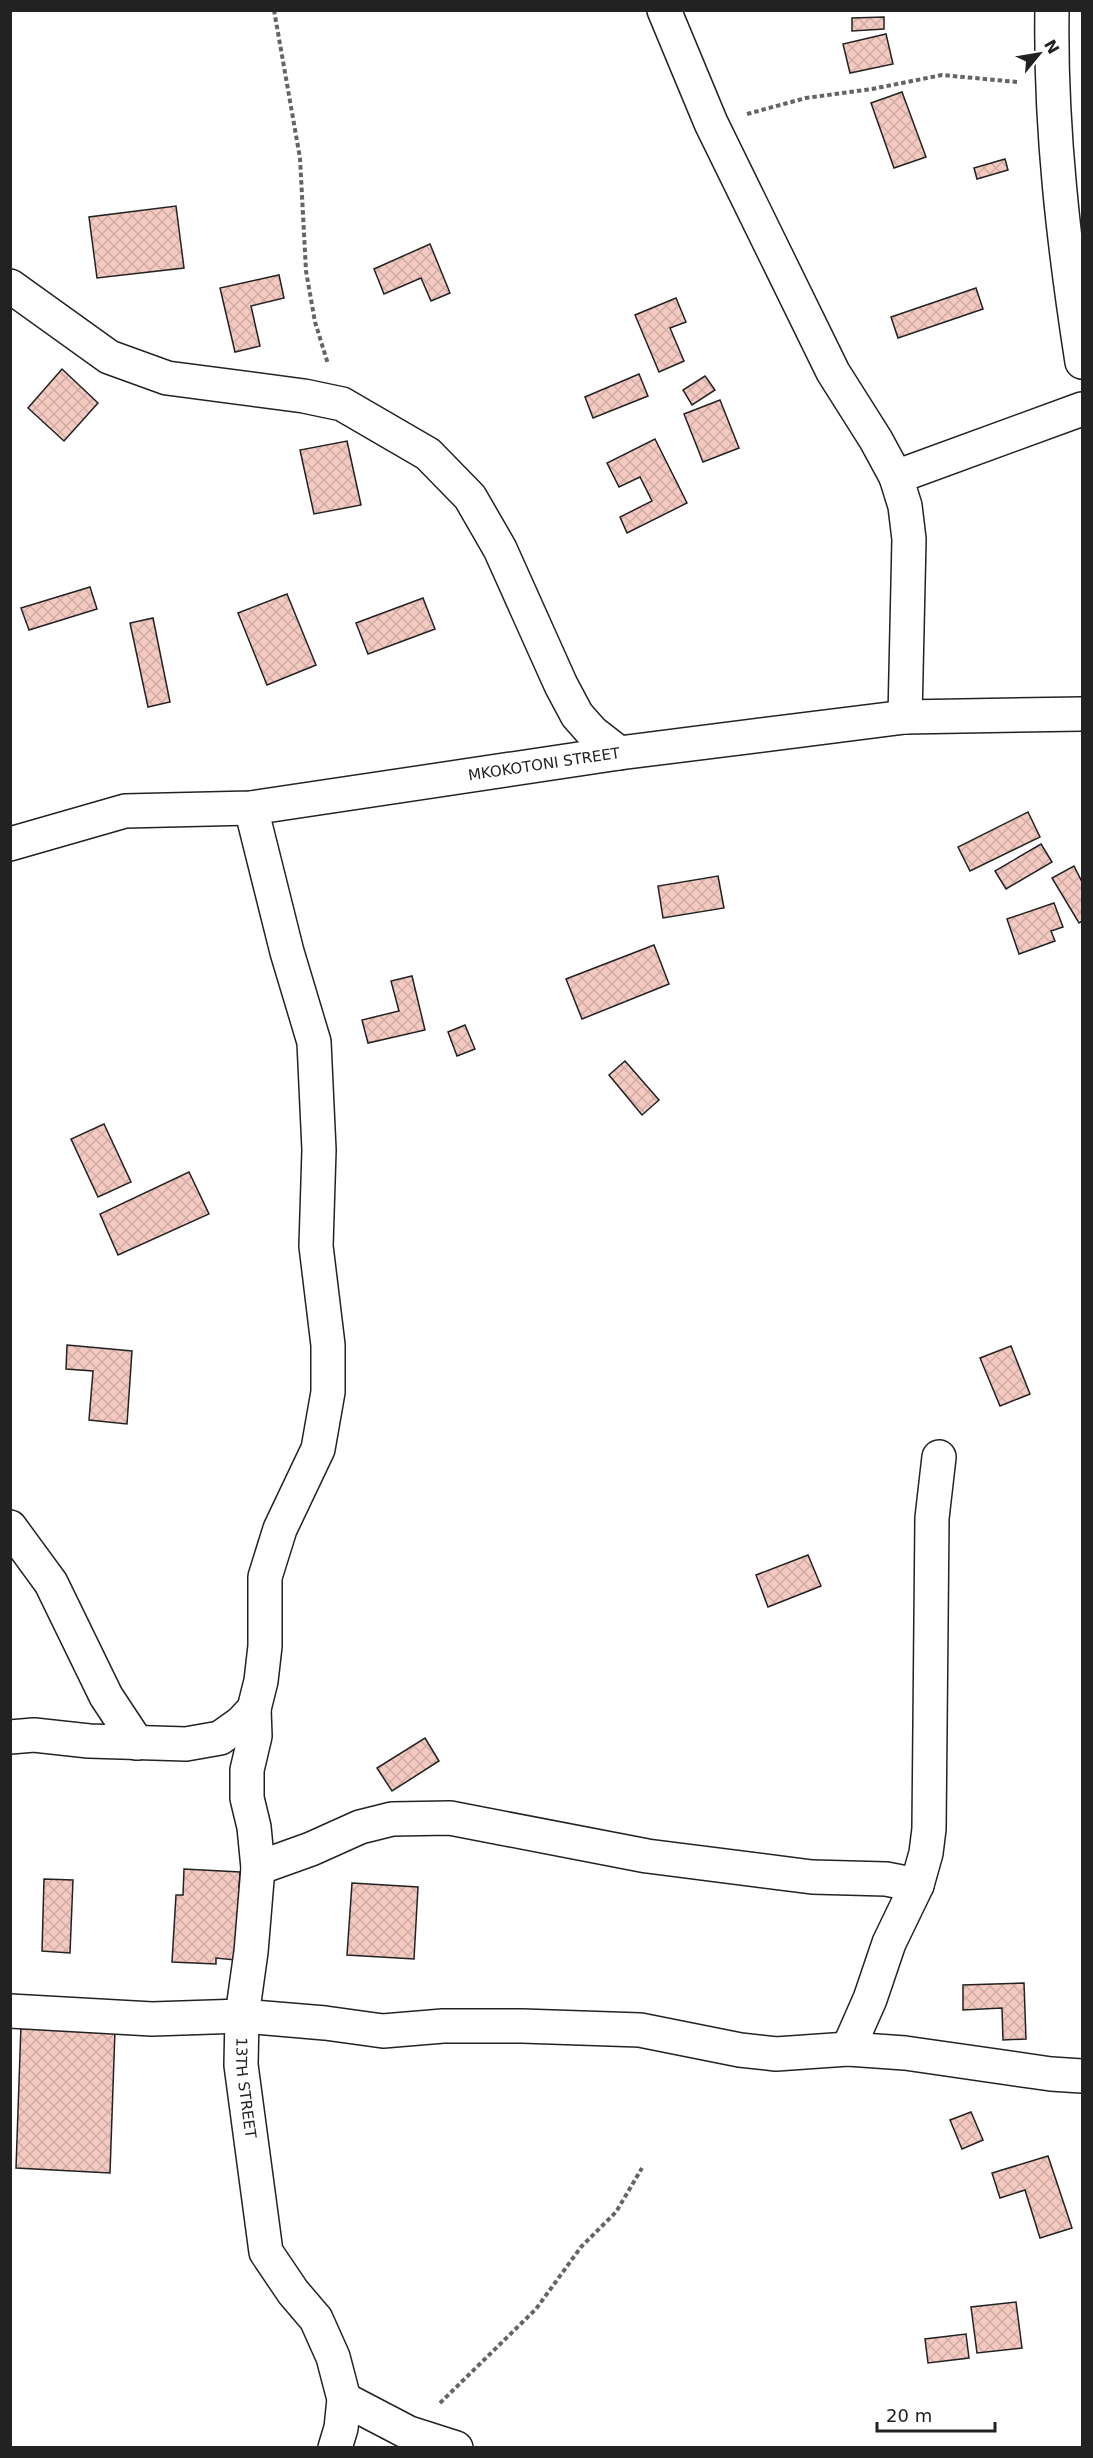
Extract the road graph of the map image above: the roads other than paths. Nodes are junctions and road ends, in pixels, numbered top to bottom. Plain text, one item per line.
1 (664, 10) edge
2 (1052, 10) edge
3 (10, 286) edge
4 (1083, 362) edge
5 (1083, 409) edge
6 (896, 477) junction
7 (1083, 714) edge
8 (905, 717) junction
9 (619, 753) junction
10 (250, 808) junction
11 (10, 844) edge
12 (939, 1457) dead end
13 (10, 1527) edge
14 (254, 1709) junction
15 (10, 1737) edge
16 (137, 1743) junction
17 (258, 1868) junction
18 (917, 1885) junction
19 (10, 2011) edge
20 (242, 2016) junction
21 (848, 2049) junction
22 (1083, 2076) edge
23 (344, 2399) junction
24 (335, 2448) edge
25 (456, 2448) edge

1 - 6 street
2 - 4 street
3 - 9 street
5 - 6 street
6 - 8 street
7 - 8 street, MKOKOTONI STREET
8 - 9 street, MKOKOTONI STREET
9 - 10 street, MKOKOTONI STREET
10 - 11 street, MKOKOTONI STREET
10 - 14 street, 13TH STREET
12 - 18 street
13 - 16 street
14 - 16 street
14 - 17 street, 13TH STREET
15 - 16 street
17 - 18 street
17 - 20 street, 13TH STREET
18 - 21 street
19 - 20 street
20 - 21 street
20 - 23 street, 13TH STREET
21 - 22 street
23 - 24 street, 13TH STREET
23 - 25 street

